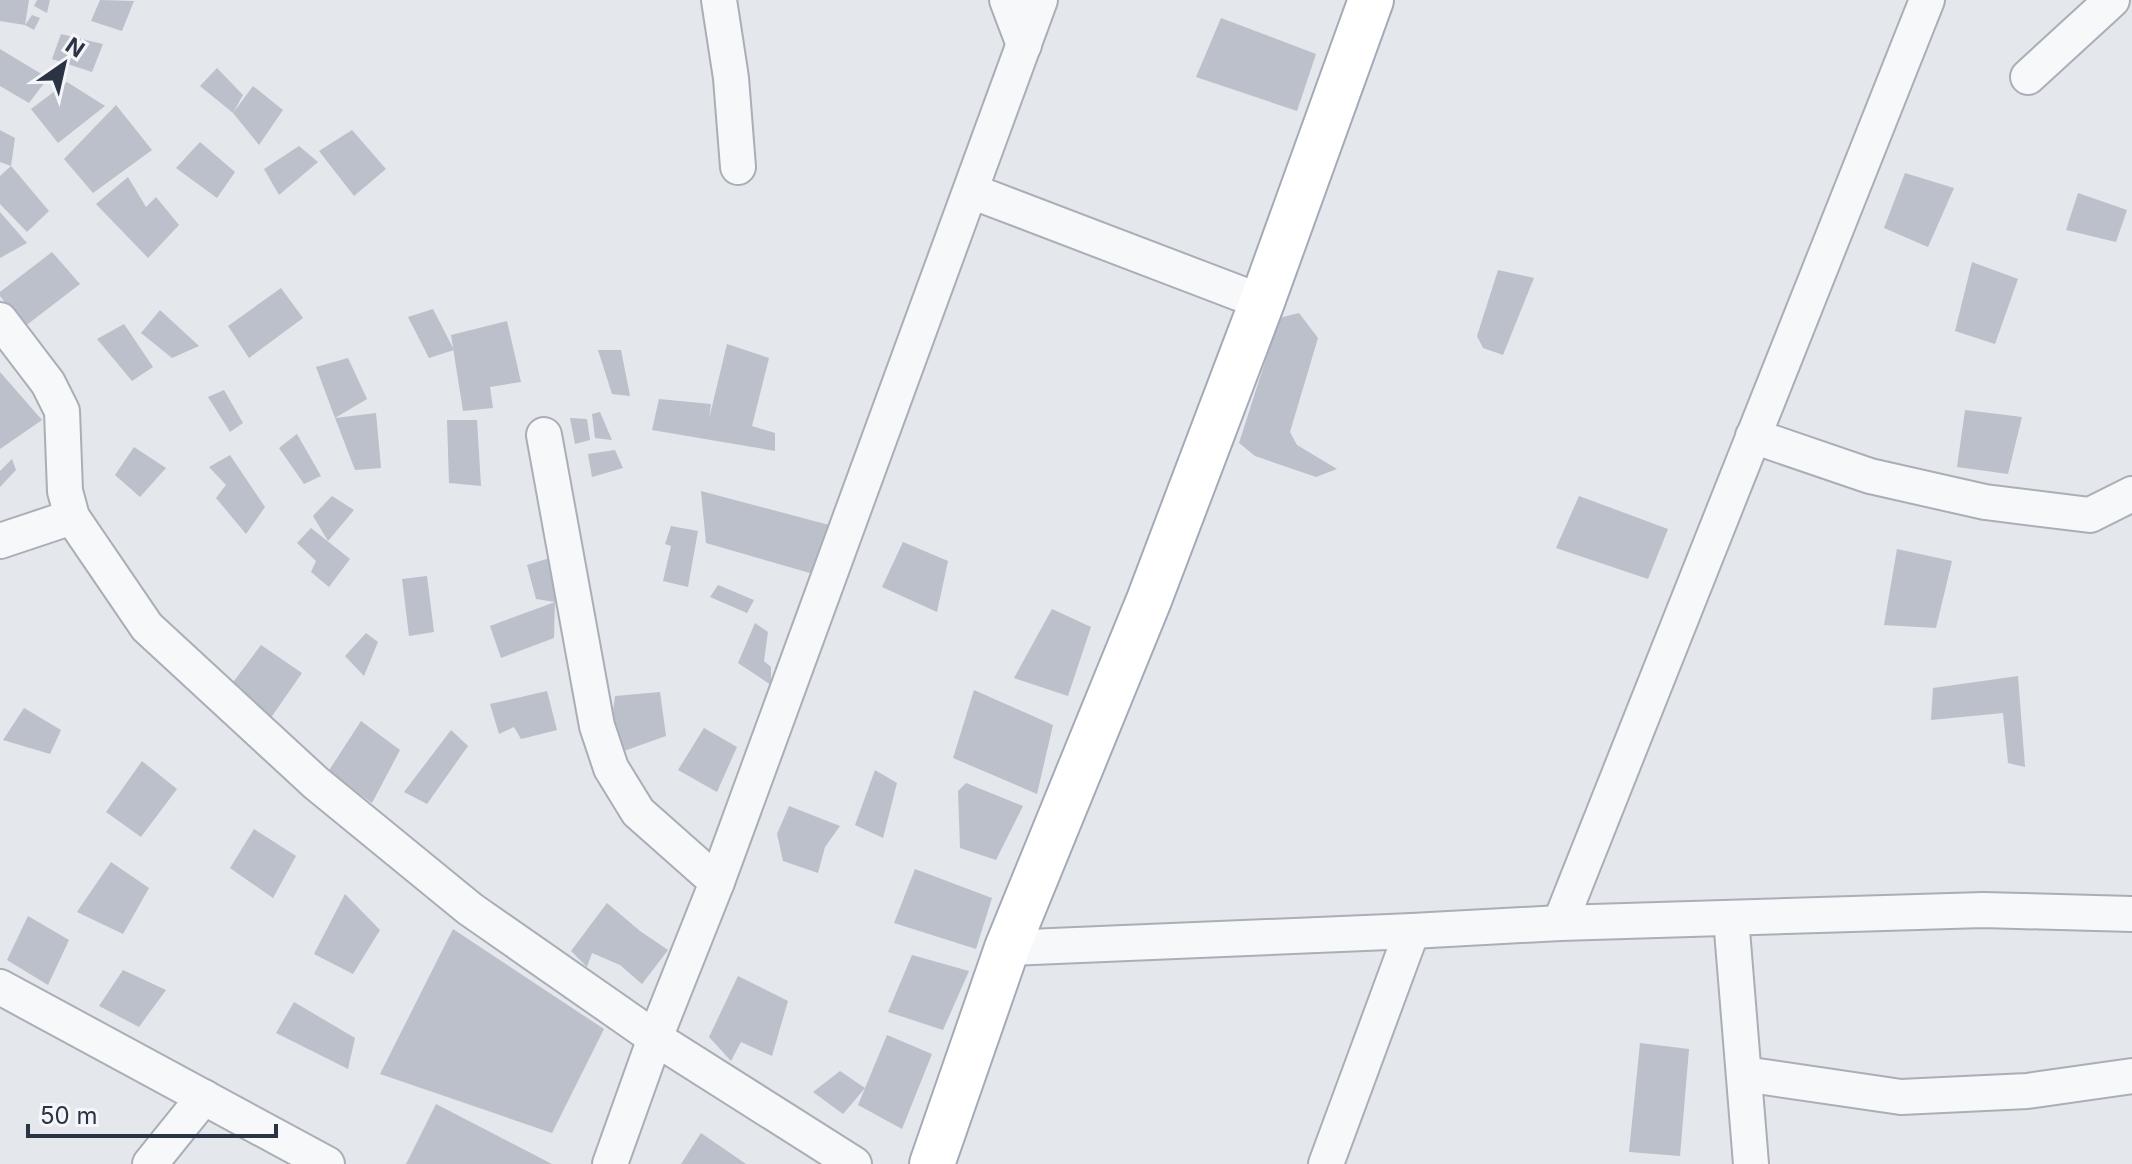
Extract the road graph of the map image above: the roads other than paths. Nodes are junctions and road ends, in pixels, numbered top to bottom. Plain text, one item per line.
1 (719, 0) edge
2 (1007, 0) edge
3 (1040, 0) edge
4 (1371, 0) edge
5 (1927, 0) edge
6 (2112, 0) edge
7 (1024, 45) junction
8 (2028, 77) dead end
9 (738, 167) dead end
10 (971, 191) junction
11 (1262, 302) junction
12 (0, 320) edge
13 (544, 435) dead end
14 (1753, 436) junction
15 (2132, 494) edge
16 (72, 517) junction
17 (0, 541) edge
18 (717, 882) junction
19 (2132, 914) edge
20 (1731, 918) junction
21 (1560, 923) junction
22 (1412, 931) junction
23 (1007, 948) junction
24 (0, 987) edge
25 (655, 1038) junction
26 (1744, 1074) junction
27 (2132, 1076) edge
28 (204, 1097) junction
29 (150, 1164) edge
30 (327, 1164) edge
31 (610, 1164) edge
32 (854, 1164) edge
33 (932, 1164) edge
34 (1326, 1164) edge
35 (1751, 1164) edge

1 - 9 street
2 - 7 street
3 - 7 street
4 - 11 main road
5 - 14 street
6 - 8 street
7 - 10 street
10 - 11 street
10 - 18 street
11 - 23 main road
12 - 16 street
13 - 18 street
14 - 15 street
14 - 21 street
16 - 17 street
16 - 25 street
18 - 25 street
19 - 20 street
20 - 21 street
20 - 26 street
21 - 22 street
22 - 23 street
22 - 34 street
23 - 33 main road
24 - 28 street
25 - 31 street
25 - 32 street
26 - 27 street
26 - 35 street
28 - 29 street
28 - 30 street

